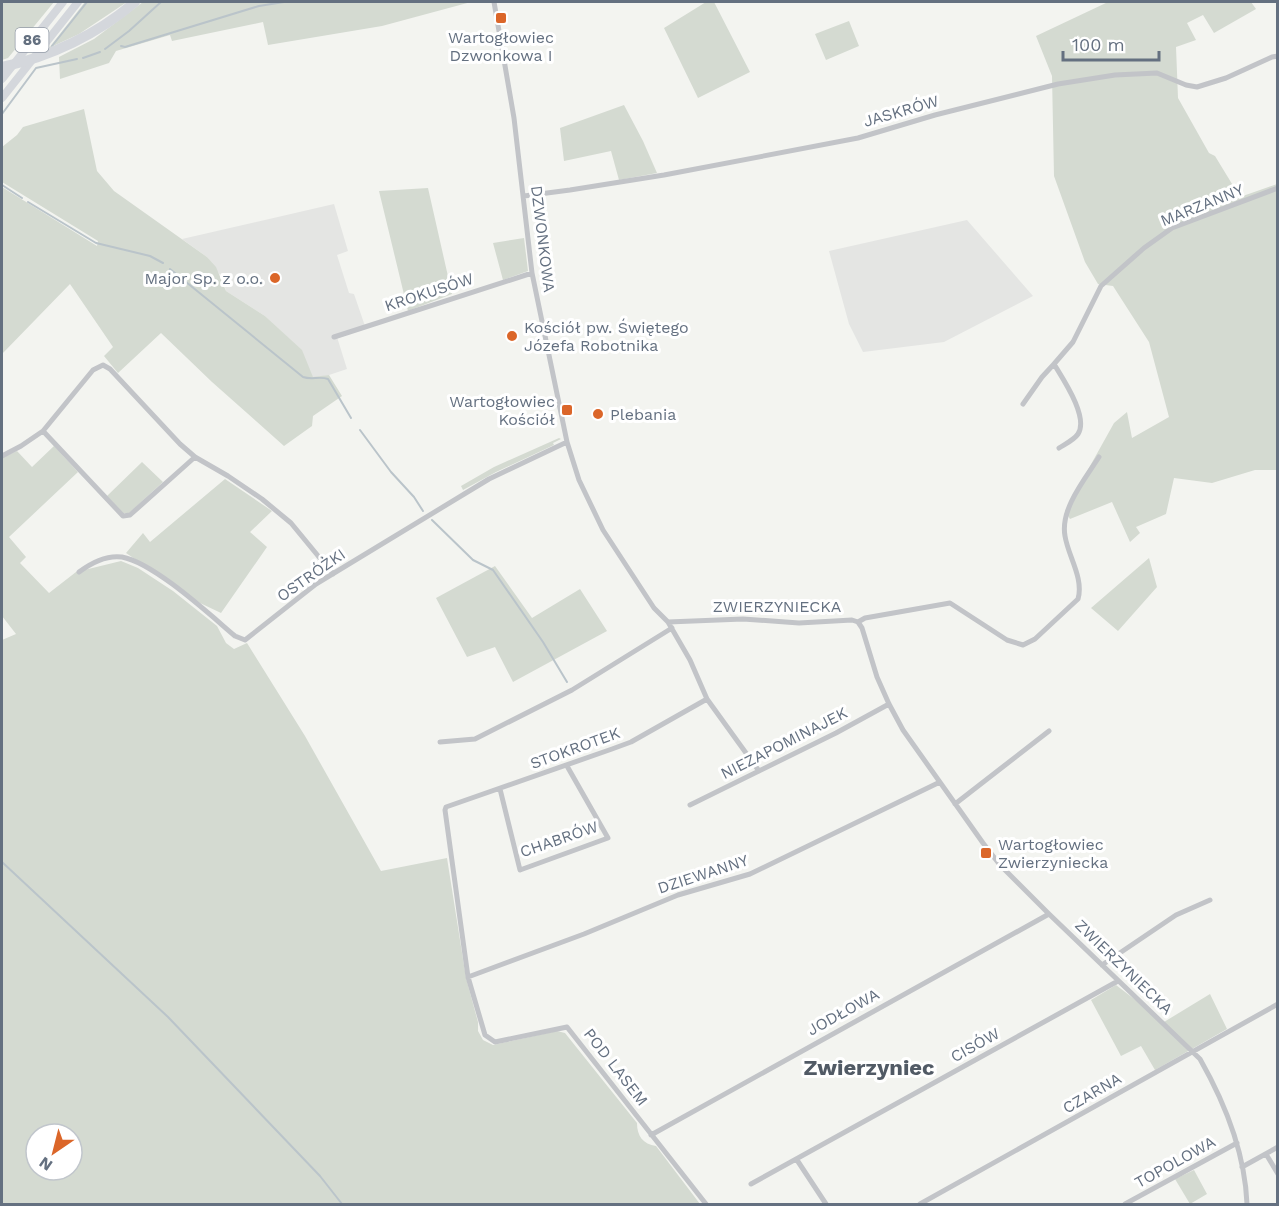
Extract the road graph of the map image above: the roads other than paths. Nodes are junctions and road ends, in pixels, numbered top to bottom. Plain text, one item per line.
1 (63, 2) edge
2 (78, 2) edge
3 (494, 2) edge
4 (132, 4) edge
5 (1278, 56) edge
6 (2, 66) edge
7 (2, 79) edge
8 (2, 98) edge
9 (1278, 188) edge
10 (524, 195) junction
11 (532, 273) junction
12 (334, 337) dead end
13 (1054, 364) junction
14 (1023, 404) dead end
15 (42, 431) junction
16 (567, 442) junction
17 (1059, 448) dead end
18 (2, 456) edge
19 (195, 457) junction
20 (1099, 457) dead end
21 (79, 572) dead end
22 (333, 574) junction
23 (668, 622) junction
24 (858, 622) junction
25 (672, 628) junction
26 (707, 699) junction
27 (889, 705) junction
28 (1049, 731) dead end
29 (440, 742) dead end
30 (567, 766) junction
31 (759, 771) junction
32 (940, 782) junction
33 (500, 789) junction
34 (955, 804) junction
35 (690, 805) dead end
36 (446, 807) joint
37 (1210, 900) dead end
38 (1049, 914) junction
39 (1102, 965) junction
40 (468, 978) junction
41 (1118, 981) junction
42 (1278, 1004) edge
43 (1193, 1051) junction
44 (651, 1135) junction
45 (1237, 1143) junction
46 (1278, 1147) edge
47 (1266, 1154) junction
48 (797, 1160) junction
49 (1242, 1167) junction
50 (1278, 1174) edge
51 (751, 1184) dead end
52 (706, 1204) edge
53 (826, 1204) edge
54 (920, 1204) edge
55 (1125, 1204) edge
56 (1247, 1204) edge

1 - 7 main road, 86
2 - 8 main road, 86
3 - 10 street, DZWONKOWA
4 - 6 highway
5 - 10 street, JASKRÓW
9 - 13 street, MARZANNY
10 - 11 street, DZWONKOWA
11 - 12 street, KROKUSÓW
11 - 16 street, DZWONKOWA
13 - 14 street, MARZANNY
13 - 17 street
15 - 18 street
15 - 19 street
15 - 19 street
16 - 22 street, OSTRÓŻKI
16 - 23 street, DZWONKOWA
19 - 22 street
20 - 24 street
21 - 22 street, OSTRÓŻKI
23 - 24 street, ZWIERZYNIECKA
23 - 25 street, DZWONKOWA
24 - 27 street, ZWIERZYNIECKA
25 - 26 street, DZWONKOWA
25 - 29 street
26 - 30 street, STOKROTEK
26 - 31 street, DZWONKOWA
27 - 31 street, NIEZAPOMINAJEK
27 - 32 street, ZWIERZYNIECKA
28 - 34 street
30 - 33 street, STOKROTEK
30 - 33 street, CHABRÓW
31 - 35 street, NIEZAPOMINAJEK
32 - 34 street, ZWIERZYNIECKA
32 - 40 street, DZIEWANNY
33 - 36 street, STOKROTEK
34 - 38 street, ZWIERZYNIECKA
36 - 40 street, POD LASEM
37 - 39 street
38 - 39 street, ZWIERZYNIECKA
38 - 44 street, JODŁOWA
39 - 41 street, ZWIERZYNIECKA
40 - 44 street, POD LASEM
41 - 43 street, ZWIERZYNIECKA
41 - 48 street, CISÓW
42 - 43 street, CZARNA
43 - 45 street, ZWIERZYNIECKA
43 - 54 street, CZARNA
44 - 52 street, POD LASEM
45 - 49 street, ZWIERZYNIECKA
45 - 55 street, TOPOLOWA
46 - 47 street
47 - 49 street
47 - 50 street
48 - 51 street, CISÓW
48 - 53 street
49 - 56 street, ZWIERZYNIECKA

